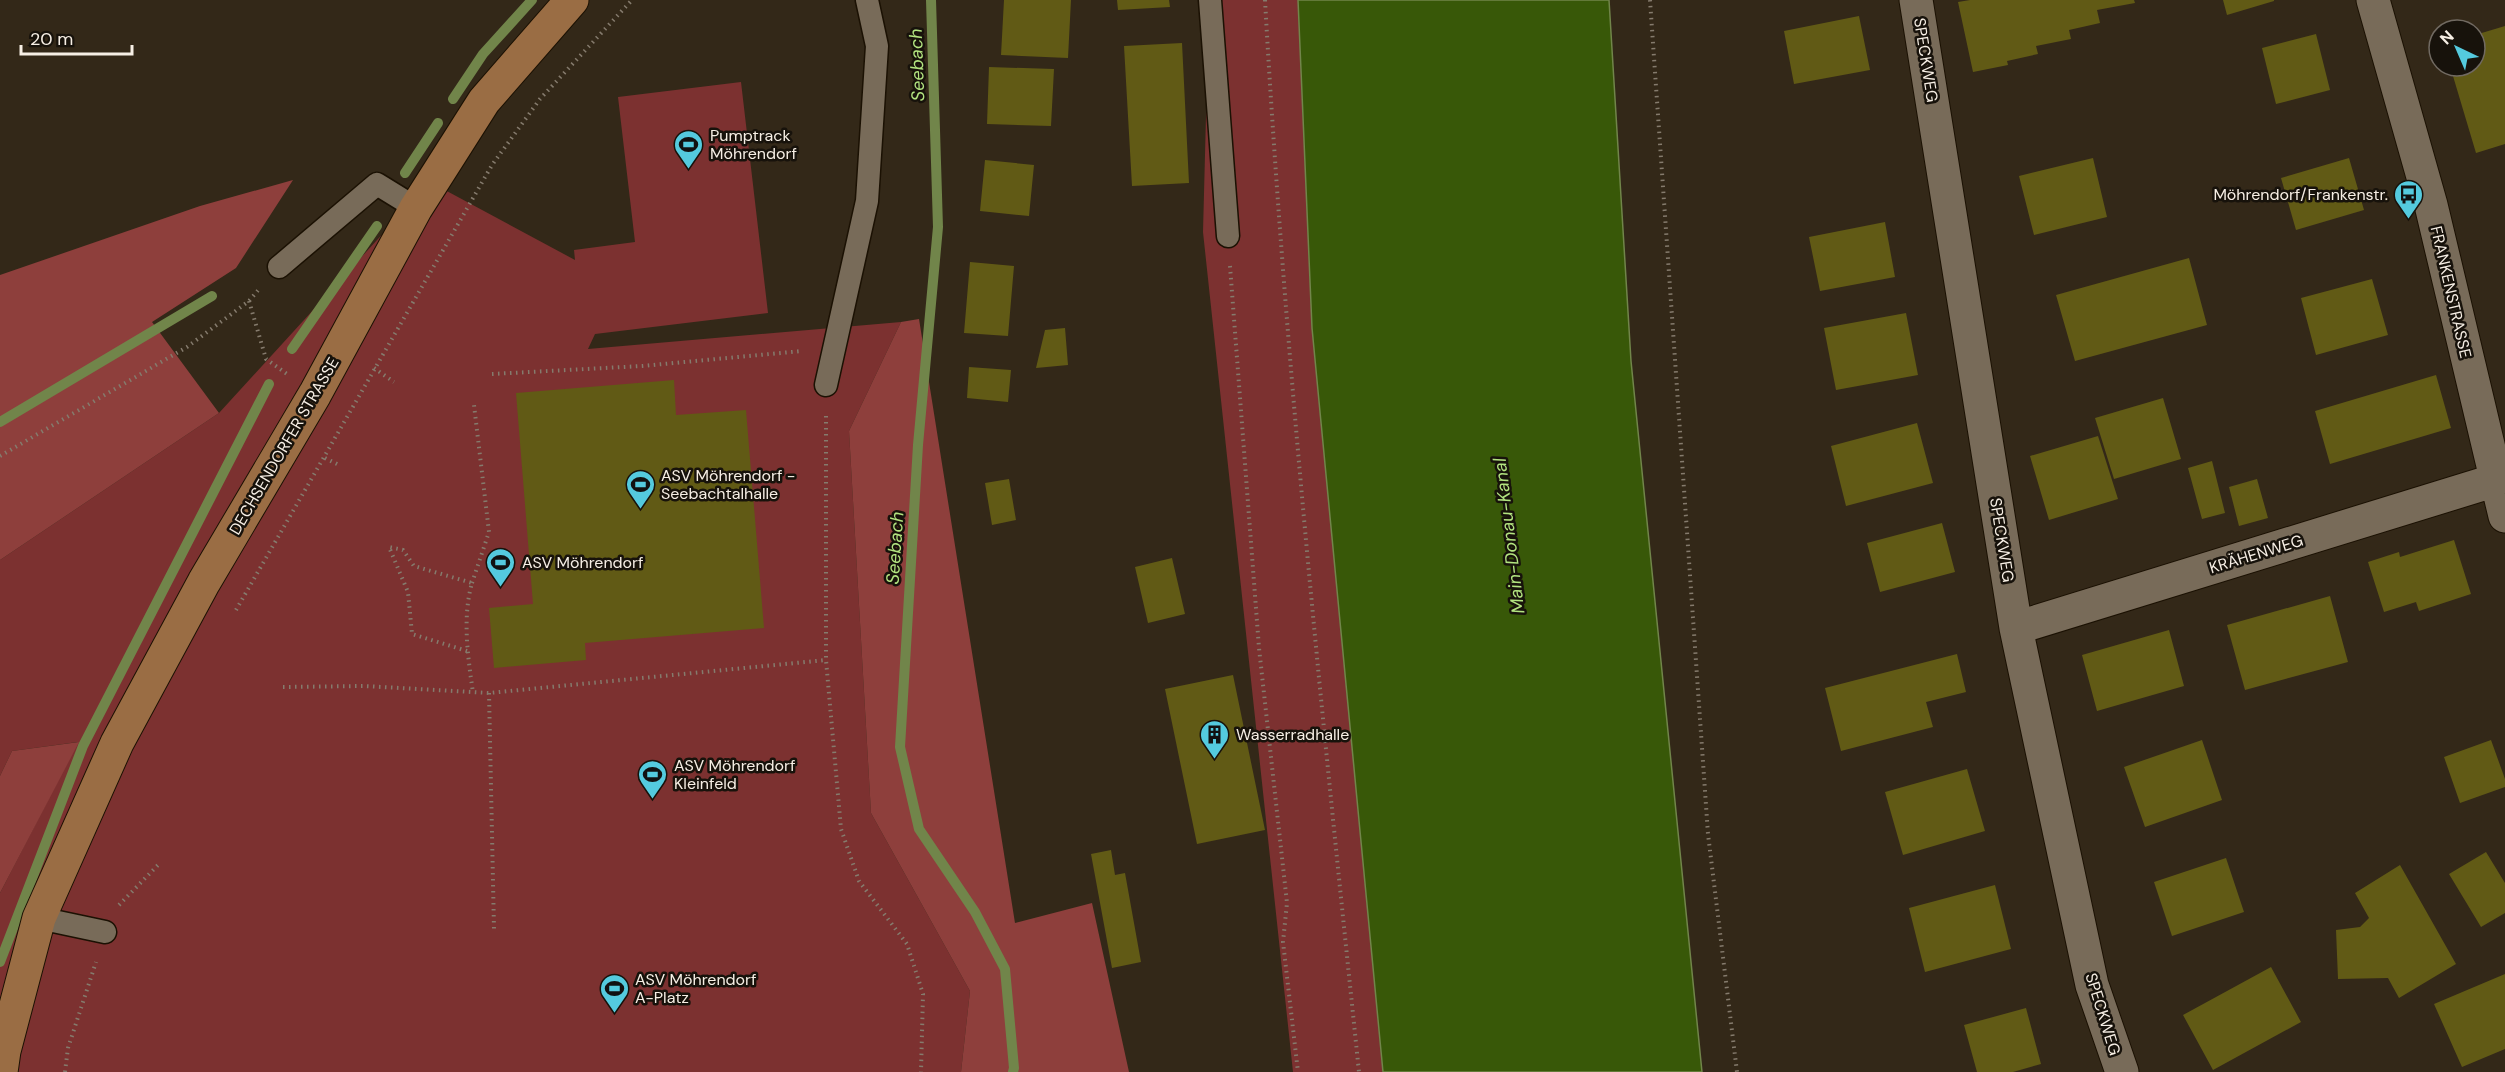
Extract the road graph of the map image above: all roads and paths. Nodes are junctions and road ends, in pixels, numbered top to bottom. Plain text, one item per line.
1 (572, 0) edge
2 (632, 0) edge
3 (867, 0) edge
4 (1210, 0) edge
5 (1266, 0) edge
6 (1650, 0) edge
7 (1916, 0) edge
8 (2373, 0) edge
9 (416, 208) junction
10 (1228, 236) joint
11 (279, 267) dead end
12 (249, 301) dead end
13 (835, 348) junction
14 (374, 368) junction
15 (492, 374) dead end
16 (394, 382) dead end
17 (826, 385) joint
18 (474, 405) dead end
19 (0, 456) edge
20 (325, 458) junction
21 (341, 466) dead end
22 (2496, 480) junction
23 (2505, 516) edge
24 (472, 583) junction
25 (236, 610) dead end
26 (2016, 628) junction
27 (467, 651) junction
28 (826, 660) junction
29 (282, 687) dead end
30 (473, 693) junction
31 (489, 693) junction
32 (158, 866) dead end
33 (39, 918) junction
34 (495, 928) dead end
35 (105, 932) junction
36 (1, 1072) edge
37 (65, 1072) edge
38 (921, 1072) edge
39 (1298, 1072) edge
40 (1359, 1072) edge
41 (1737, 1072) edge
42 (2122, 1072) edge

1 - 9 street, DECHSENDORFER STRASSE
2 - 14 path
3 - 13 lane
4 - 10 lane
5 - 40 path
6 - 41 path
7 - 26 street, SPECKWEG
8 - 22 street, FRANKENSTRASSE
9 - 11 lane
9 - 33 street, DECHSENDORFER STRASSE
10 - 39 path
12 - 19 path
13 - 15 path
13 - 17 lane
14 - 16 path
14 - 20 path
17 - 28 path
18 - 24 path
20 - 21 path
20 - 25 path
22 - 23 street, FRANKENSTRASSE
22 - 26 street, KRÄHENWEG
24 - 27 path
24 - 27 path
26 - 42 street, SPECKWEG
27 - 30 path
28 - 31 path
28 - 38 path
29 - 30 path
30 - 31 path
31 - 34 path
32 - 35 path
33 - 35 lane
33 - 36 street, DECHSENDORFER STRASSE
35 - 37 path

